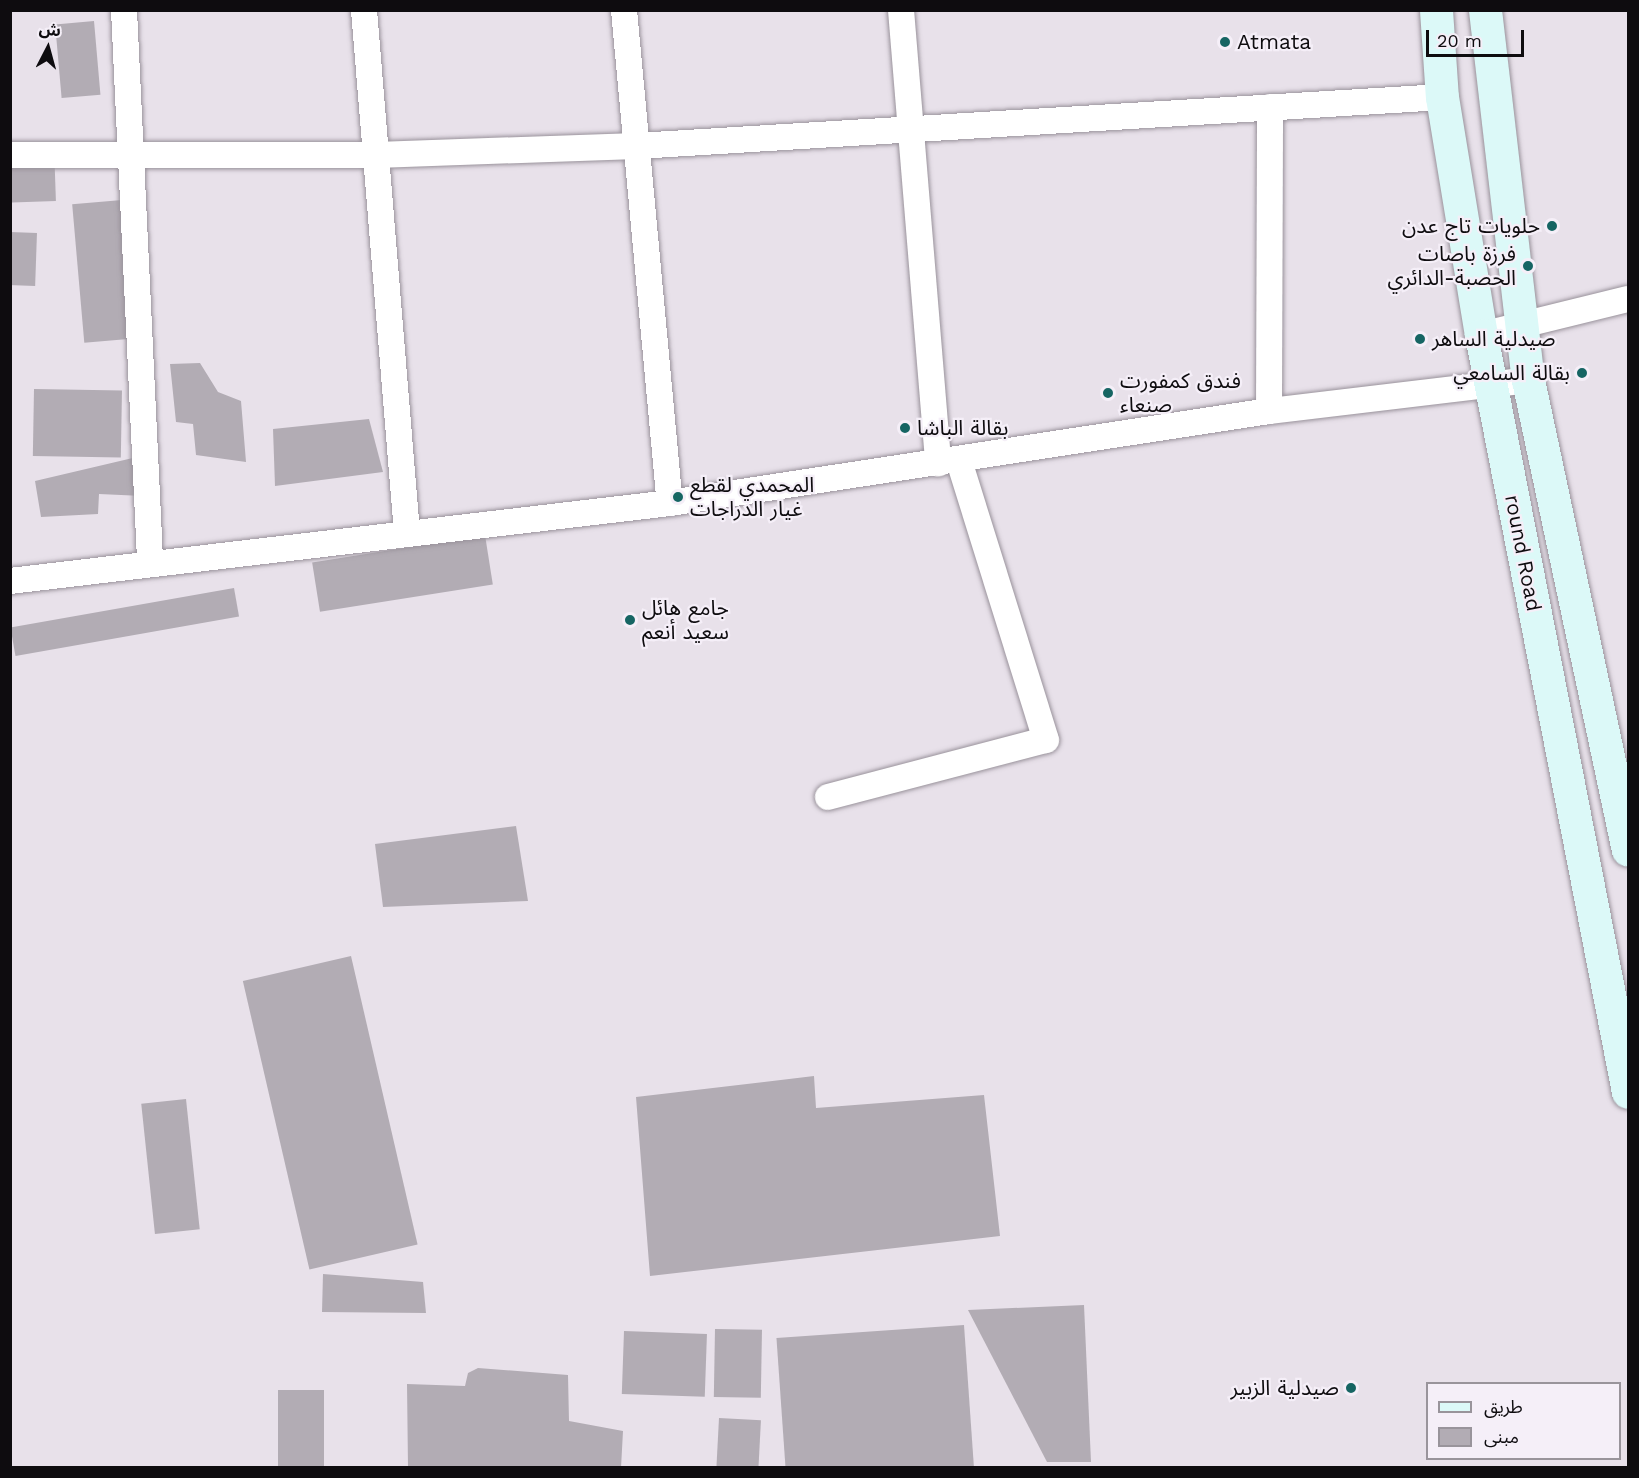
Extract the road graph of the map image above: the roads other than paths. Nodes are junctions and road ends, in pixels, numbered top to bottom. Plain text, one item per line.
1 (124, 10) edge
2 (364, 10) edge
3 (624, 10) edge
4 (901, 10) edge
5 (1436, 10) edge
6 (1485, 10) edge
7 (1442, 97) junction
8 (1270, 107) junction
9 (911, 133) junction
10 (637, 146) junction
11 (135, 152) junction
12 (10, 155) edge
13 (376, 156) junction
14 (1629, 299) edge
15 (1521, 327) junction
16 (1480, 335) junction
17 (1528, 380) junction
18 (1490, 386) junction
19 (1269, 411) junction
20 (948, 462) junction
21 (669, 503) junction
22 (407, 533) junction
23 (150, 560) junction
24 (10, 581) edge
25 (828, 797) dead end
26 (1629, 849) edge
27 (1629, 1092) edge

1 - 11 street
2 - 13 street
3 - 10 street
4 - 9 street
5 - 7 main road, round Road
6 - 15 main road, round Road
7 - 8 street
7 - 16 main road, round Road
8 - 9 street
8 - 19 street
9 - 10 street
9 - 20 street
10 - 13 street
10 - 21 street
11 - 12 street
11 - 13 street
11 - 23 street
13 - 22 street
14 - 15 street
15 - 16 street
15 - 17 main road, round Road
16 - 18 main road, round Road
17 - 18 street
17 - 26 main road, round Road
18 - 19 street
18 - 27 main road, round Road
19 - 20 street
20 - 21 street
20 - 25 street
21 - 22 street
22 - 23 street
23 - 24 street

